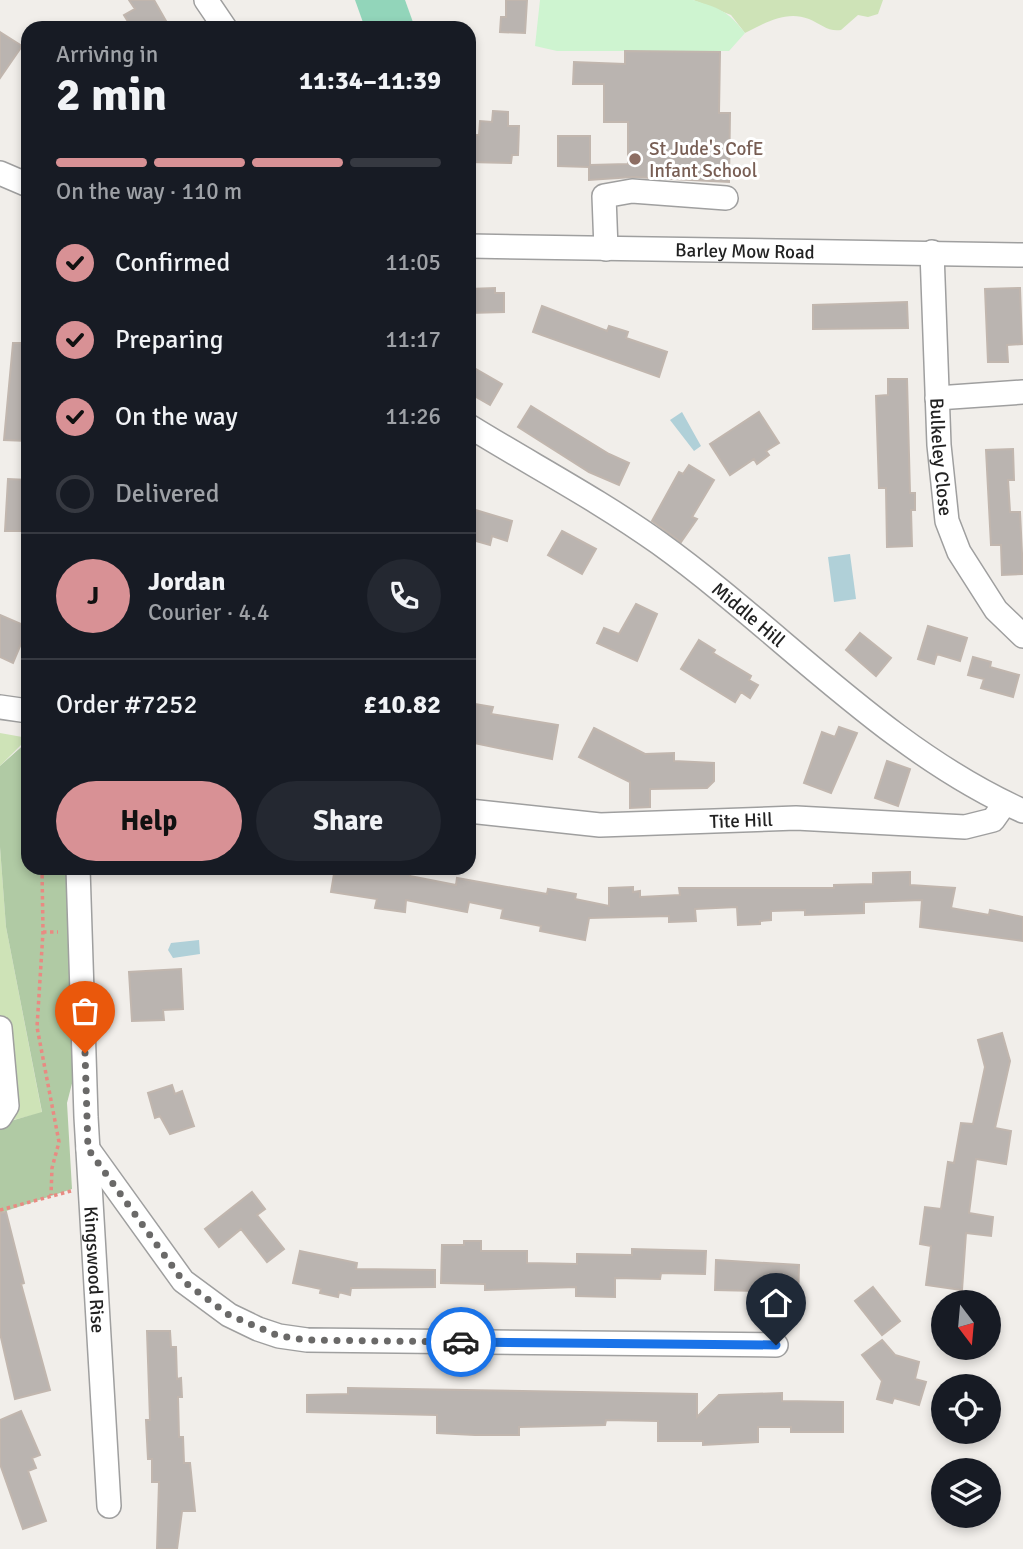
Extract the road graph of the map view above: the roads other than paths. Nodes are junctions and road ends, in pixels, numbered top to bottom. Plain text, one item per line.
1 (206, 0) edge
2 (220, 21) edge
3 (0, 173) edge
4 (21, 182) edge
5 (726, 198) dead end
6 (476, 246) edge
7 (606, 249) junction
8 (932, 252) junction
9 (1023, 255) edge
10 (1023, 392) edge
11 (937, 398) junction
12 (476, 430) edge
13 (1023, 636) edge
14 (0, 707) edge
15 (21, 710) edge
16 (1014, 807) edge
17 (476, 812) edge
18 (78, 875) edge
19 (0, 1028) edge
20 (0, 1117) edge
21 (88, 1149) junction
22 (776, 1345) dead end
23 (109, 1506) dead end

1 - 2 street
3 - 4 street
5 - 7 street
6 - 7 street, Barley Mow Road
7 - 8 street, Barley Mow Road
8 - 9 street, Barley Mow Road
8 - 11 street, Bulkeley Close
10 - 11 street
11 - 13 street, Bulkeley Close
12 - 16 street, Middle Hill
14 - 15 street
16 - 17 street, Tite Hill
18 - 21 street, Kingswood Rise
19 - 20 street
21 - 22 street
21 - 23 street, Kingswood Rise

